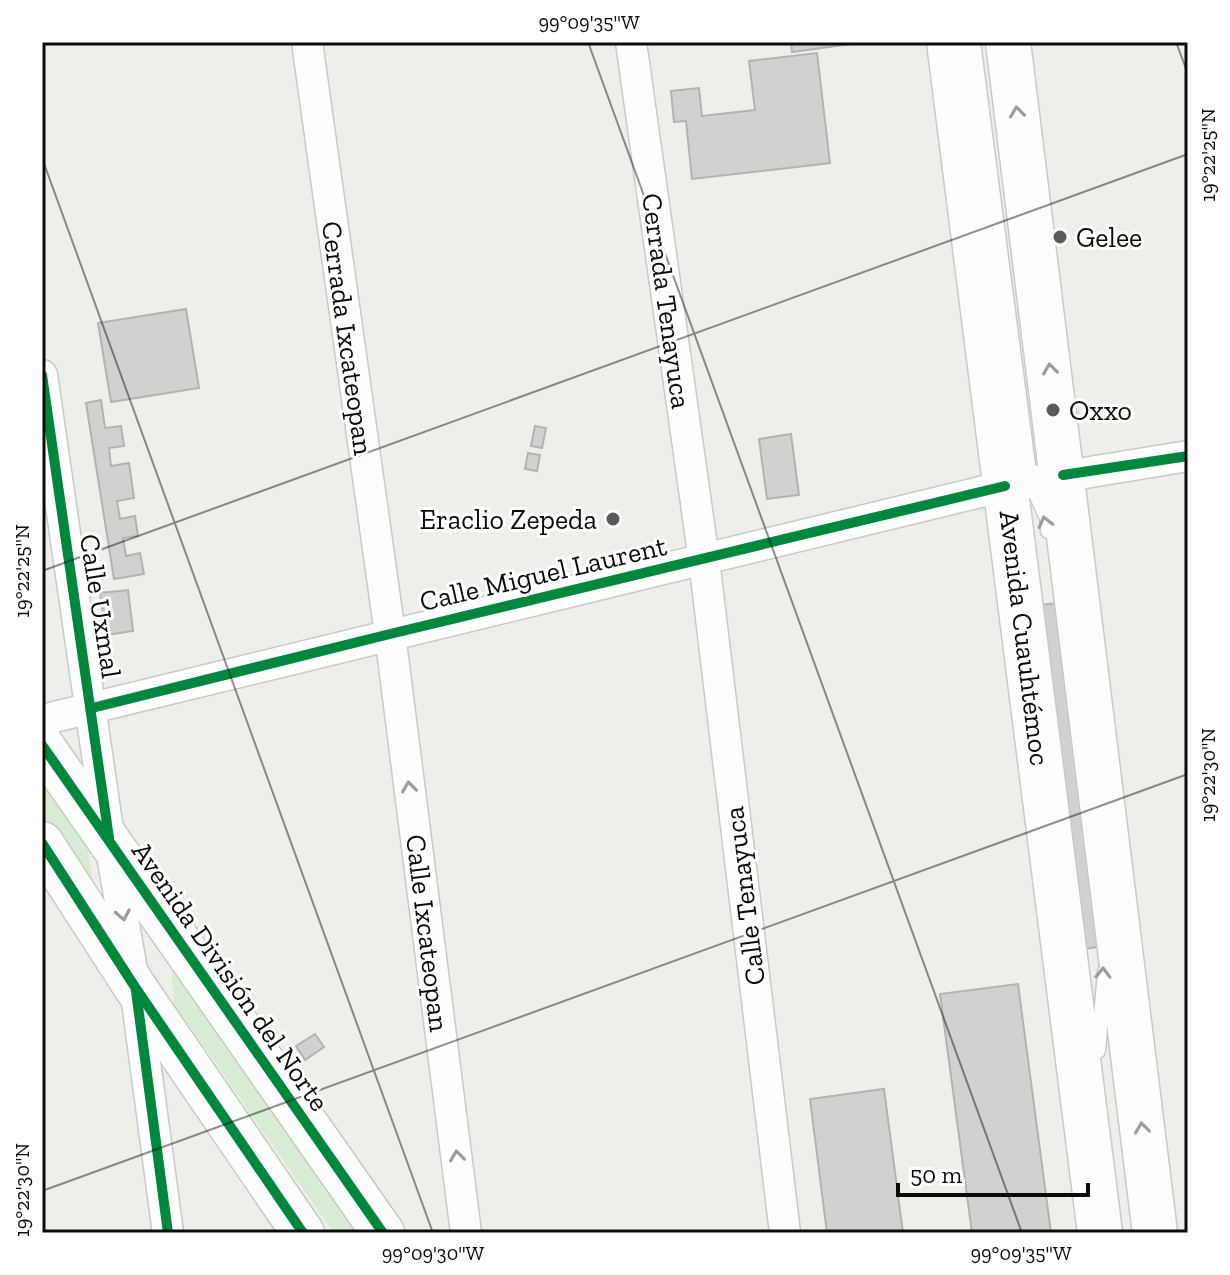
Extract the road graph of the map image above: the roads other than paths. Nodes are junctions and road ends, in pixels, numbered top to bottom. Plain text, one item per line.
1 (307, 42) edge
2 (631, 42) edge
3 (949, 42) edge
4 (973, 42) edge
5 (1008, 42) edge
6 (42, 375) edge
7 (1188, 456) edge
8 (1033, 481) junction
9 (1051, 549) dead end
10 (704, 560) junction
11 (390, 634) junction
12 (92, 708) junction
13 (42, 720) edge
14 (42, 745) edge
15 (42, 843) edge
16 (110, 844) junction
17 (1103, 953) dead end
18 (135, 987) junction
19 (168, 1233) edge
20 (303, 1233) edge
21 (383, 1233) edge
22 (466, 1233) edge
23 (785, 1233) edge
24 (1100, 1233) edge
25 (1155, 1233) edge

1 - 11 street, Cerrada Ixcateopan
2 - 10 street, Cerrada Tenayuca
3 - 8 main road, Avenida Cuauhtémoc
4 - 8 lane
8 -> 5 main road, Avenida Cuauhtémoc
6 - 12 street, Calle Uxmal
7 - 8 street, Calle Miguel Laurent
9 -> 8 lane
8 - 10 street, Calle Miguel Laurent
8 -> 17 lane
8 - 24 main road, Avenida Cuauhtémoc
25 -> 8 main road, Avenida Cuauhtémoc
10 - 11 street, Calle Miguel Laurent
10 - 23 street, Calle Tenayuca
11 - 12 street, Calle Miguel Laurent
22 -> 11 street, Calle Ixcateopan
12 - 13 street, Calle Miguel Laurent
12 - 16 street, Calle Uxmal
14 - 16 main road, Avenida División del Norte
15 - 18 main road
16 -> 18 street, Calle Uxmal
16 - 21 main road, Avenida División del Norte
18 - 19 street, Calle Uxmal
18 - 20 main road

